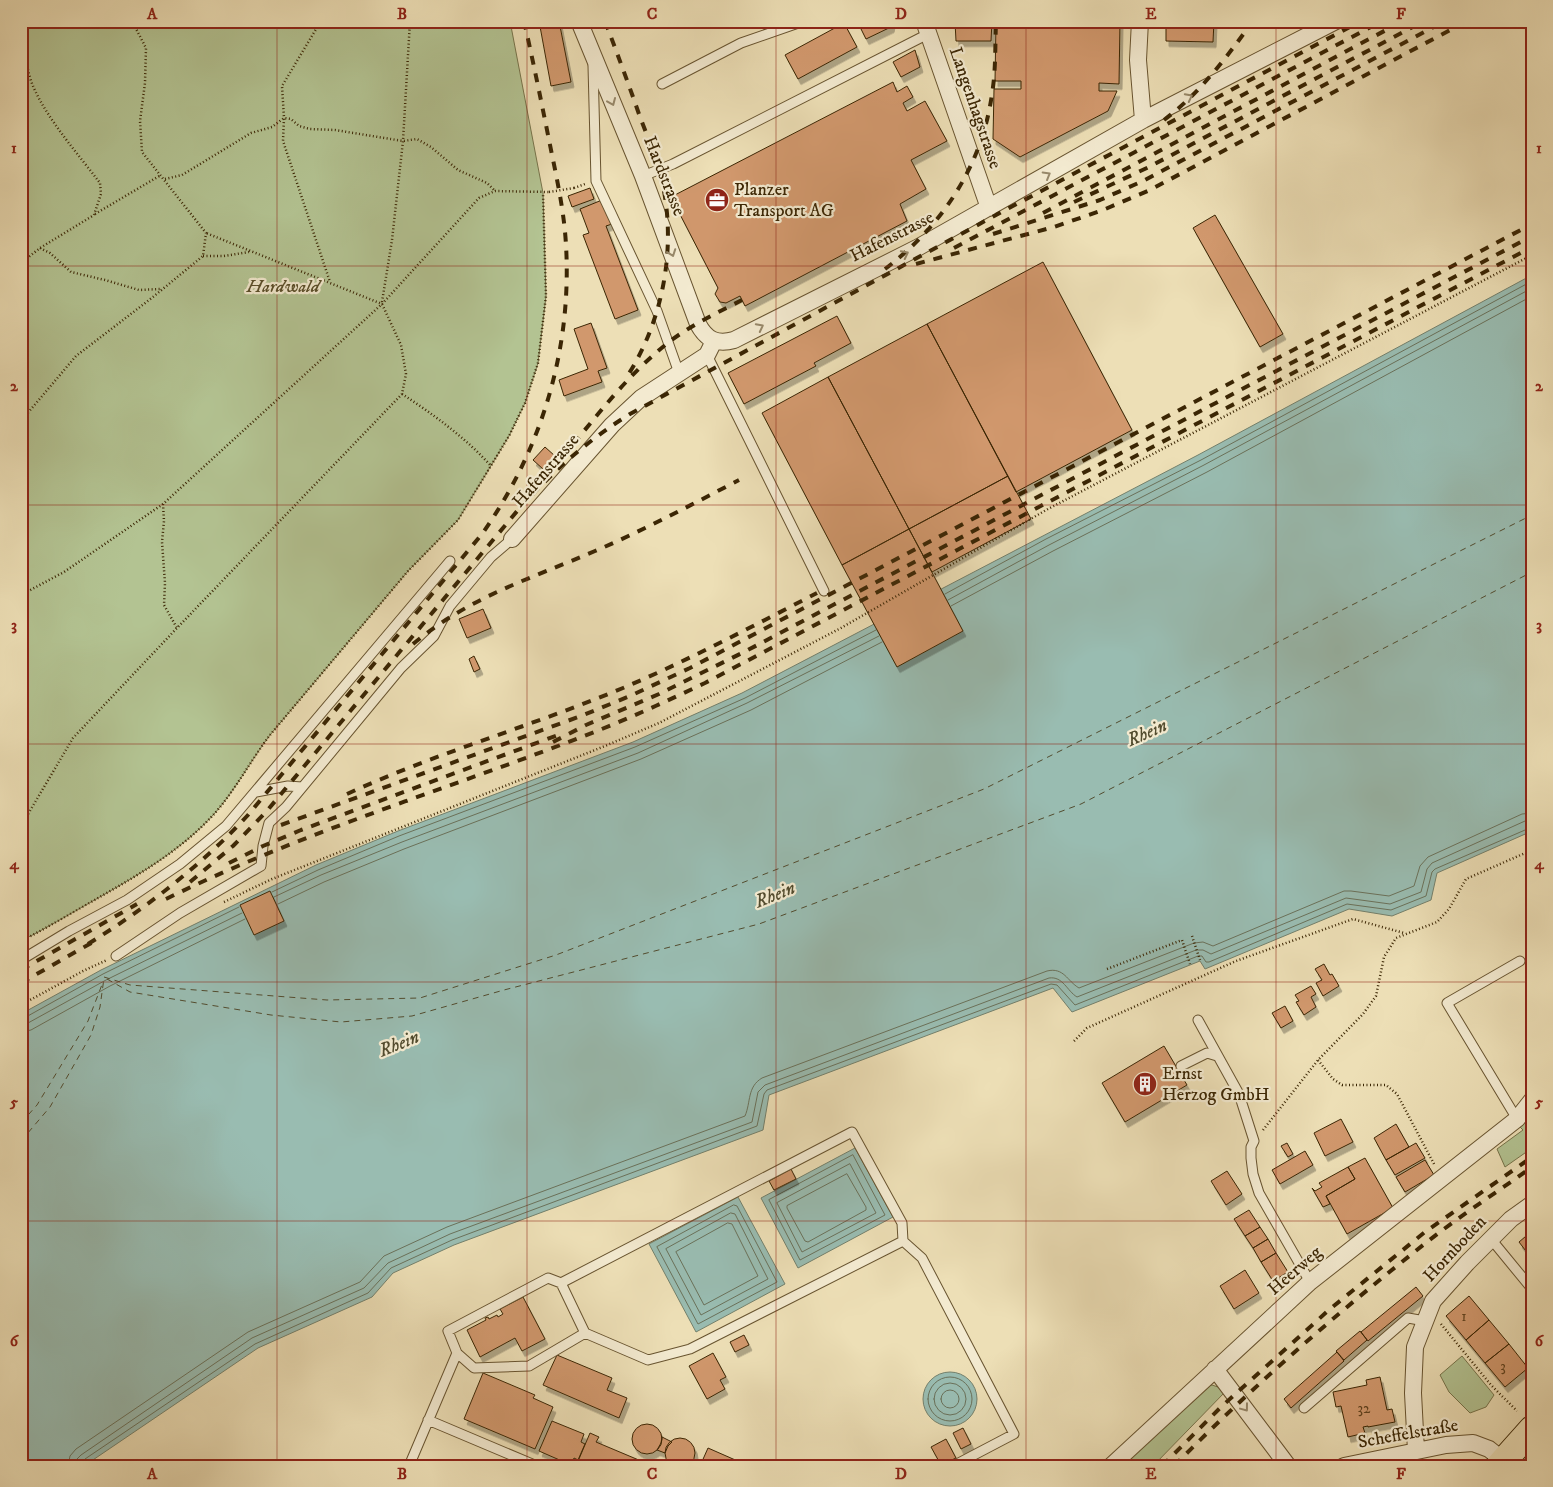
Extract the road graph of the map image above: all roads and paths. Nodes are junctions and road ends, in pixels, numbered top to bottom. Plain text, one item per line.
1 (25, 21) edge
2 (132, 21) edge
3 (320, 21) edge
4 (410, 21) edge
5 (579, 21) edge
6 (804, 21) edge
7 (1140, 21) edge
8 (1336, 21) edge
9 (926, 27) edge
10 (593, 57) junction
11 (662, 84) dead end
12 (284, 118) junction
13 (1142, 120) junction
14 (403, 141) junction
15 (161, 175) junction
16 (643, 176) junction
17 (164, 179) junction
18 (583, 185) dead end
19 (495, 191) junction
20 (543, 193) junction
21 (989, 208) junction
22 (94, 215) junction
23 (206, 233) junction
24 (40, 248) junction
25 (251, 251) junction
26 (1532, 255) edge
27 (203, 256) junction
28 (21, 263) edge
29 (330, 282) junction
30 (162, 289) junction
31 (382, 304) junction
32 (710, 348) junction
33 (679, 373) junction
34 (402, 394) junction
35 (21, 421) edge
36 (491, 466) junction
37 (163, 504) junction
38 (512, 539) joint
39 (450, 561) dead end
40 (824, 591) dead end
41 (21, 595) edge
42 (177, 628) junction
43 (302, 787) junction
44 (256, 792) junction
45 (21, 826) edge
46 (1532, 850) edge
47 (220, 904) dead end
48 (1406, 933) junction
49 (1192, 936) dead end
50 (21, 941) edge
51 (116, 956) joint
52 (21, 960) edge
53 (1200, 960) dead end
54 (1520, 961) dead end
55 (1190, 964) dead end
56 (1107, 969) dead end
57 (21, 1005) edge
58 (1198, 1020) dead end
59 (1074, 1041) dead end
60 (1217, 1056) junction
61 (1318, 1060) junction
62 (1181, 1066) dead end
63 (1532, 1100) edge
64 (1517, 1119) junction
65 (1254, 1141) junction
66 (1442, 1179) junction
67 (1532, 1204) edge
68 (1491, 1239) junction
69 (903, 1241) junction
70 (1310, 1282) junction
71 (561, 1284) junction
72 (1532, 1289) edge
73 (1427, 1317) junction
74 (585, 1333) junction
75 (457, 1353) junction
76 (1215, 1369) junction
77 (1304, 1408) dead end
78 (428, 1420) junction
79 (1524, 1420) edge
80 (1416, 1451) junction
81 (1502, 1463) edge
82 (408, 1466) edge
83 (537, 1466) edge
84 (953, 1466) edge
85 (1111, 1466) edge
86 (1288, 1466) edge
87 (1344, 1466) edge

1 - 22 path
2 - 15 path
3 - 12 path
4 - 14 path
5 - 10 street, Hardstrasse
6 - 11 lane
7 - 13 street
13 -> 8 street, Hafenstrasse
9 - 16 lane
9 - 21 street, Langenhagstrasse
10 -> 16 street, Hardstrasse
10 - 33 lane
12 - 14 path
12 - 17 path
12 - 29 path
21 -> 13 street, Hafenstrasse
14 - 19 path
14 - 31 path
15 - 17 path
15 - 22 path
16 -> 32 street, Hardstrasse
17 - 23 path
18 - 20 path, bridge
19 - 20 path
19 - 31 path
20 - 36 path
32 -> 21 street, Hafenstrasse
22 - 24 path
23 - 25 path
23 - 27 path
24 - 28 path
24 - 30 path
25 - 27 path
25 - 29 path
26 - 47 path
27 - 30 path
29 - 31 path
30 - 35 path
31 - 34 path
31 - 37 path
32 - 33 street, Hafenstrasse
32 - 40 lane
33 - 38 street, Hafenstrasse
34 - 36 path
34 - 42 path
36 - 50 path
37 - 41 path
37 - 42 path
38 - 43 lane
39 - 44 lane
42 - 45 path
43 - 44 lane
43 - 51 lane
44 - 52 lane
46 - 48 path
48 - 59 path
48 - 61 path
49 - 53 path
51 - 57 path
54 - 64 lane
55 - 56 path
58 - 60 lane
60 - 62 lane
60 - 65 lane
61 - 65 path
61 - 66 path
63 - 64 street, Heerweg
64 - 66 street, Heerweg
65 - 70 lane
66 - 70 street, Heerweg
67 - 68 street, Hornboden
68 - 72 lane
68 - 73 street, Hornboden
69 - 71 lane
69 - 74 lane
69 - 84 lane
70 - 76 street, Heerweg
71 - 74 lane
71 - 75 lane
73 - 77 lane
73 - 79 path
73 - 80 street, Hornboden
74 - 75 lane
75 - 78 lane
76 - 85 street, Heerweg
76 -> 86 street
78 - 82 lane
78 - 83 lane
79 - 81 main road
80 - 81 street, Scheffelstraße
80 - 87 street, Scheffelstraße

